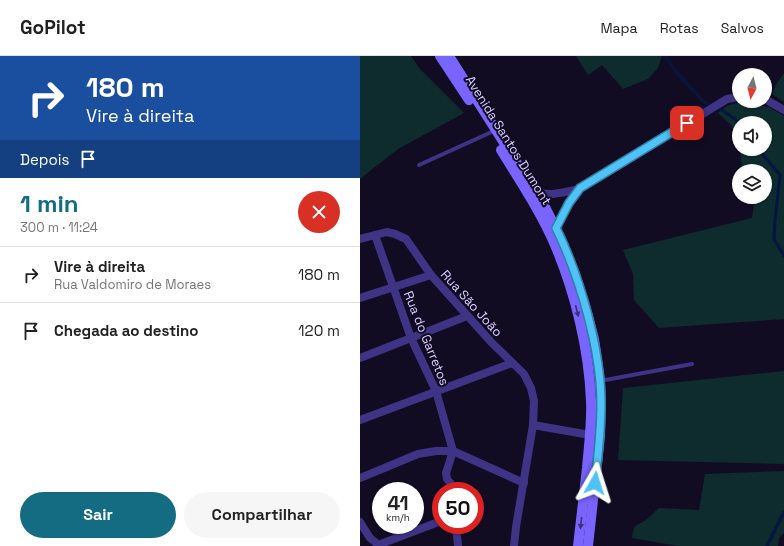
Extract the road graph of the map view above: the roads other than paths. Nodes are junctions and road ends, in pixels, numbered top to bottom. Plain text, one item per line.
1 (440, 56) edge
2 (449, 56) edge
3 (732, 98) edge
4 (772, 103) edge
5 (784, 110) edge
6 (493, 131) junction
7 (419, 165) dead end
8 (580, 188) junction
9 (533, 195) junction
10 (552, 230) junction
11 (376, 235) junction
12 (360, 239) edge
13 (431, 275) junction
14 (393, 287) junction
15 (360, 298) edge
16 (467, 316) junction
17 (411, 338) junction
18 (360, 358) edge
19 (512, 363) junction
20 (692, 364) dead end
21 (600, 381) junction
22 (436, 391) junction
23 (360, 420) edge
24 (533, 425) junction
25 (595, 435) junction
26 (453, 452) junction
27 (360, 478) edge
28 (450, 482) edge
29 (524, 483) junction
30 (360, 522) edge
31 (432, 524) edge
32 (457, 534) edge
33 (379, 545) edge
34 (458, 546) edge
35 (514, 546) edge
36 (578, 546) edge
37 (588, 546) edge

1 - 6 main road, Avenida Santos Dumont
2 - 6 main road, Avenida Santos Dumont
3 - 8 street
4 - 5 street
6 - 7 lane
6 - 9 main road, Avenida Santos Dumont
8 - 9 street
8 - 10 street
9 - 10 main road, Avenida Santos Dumont
10 - 21 main road, Avenida Santos Dumont
10 -> 25 main road, Avenida Santos Dumont
11 - 12 street, Rua São João
11 - 13 street, Rua São João
11 - 14 street, Rua do Garretos
13 - 14 street
13 - 16 street, Rua São João
14 - 15 street
14 - 17 street, Rua do Garretos
16 - 17 street
16 - 19 street, Rua São João
17 - 18 street
17 - 22 street, Rua do Garretos
19 - 22 street
19 - 24 street, Rua São João
20 - 21 lane
21 - 25 main road, Avenida Santos Dumont
22 - 23 street
22 - 26 street, Rua do Garretos
24 - 25 street
24 - 29 street, Rua São João
25 -> 36 main road, Avenida Santos Dumont
25 - 37 main road, Avenida Santos Dumont
26 - 27 street
26 - 28 street
26 - 29 street
29 - 35 street, Rua São João
30 - 33 street
31 - 33 street
32 - 34 street

